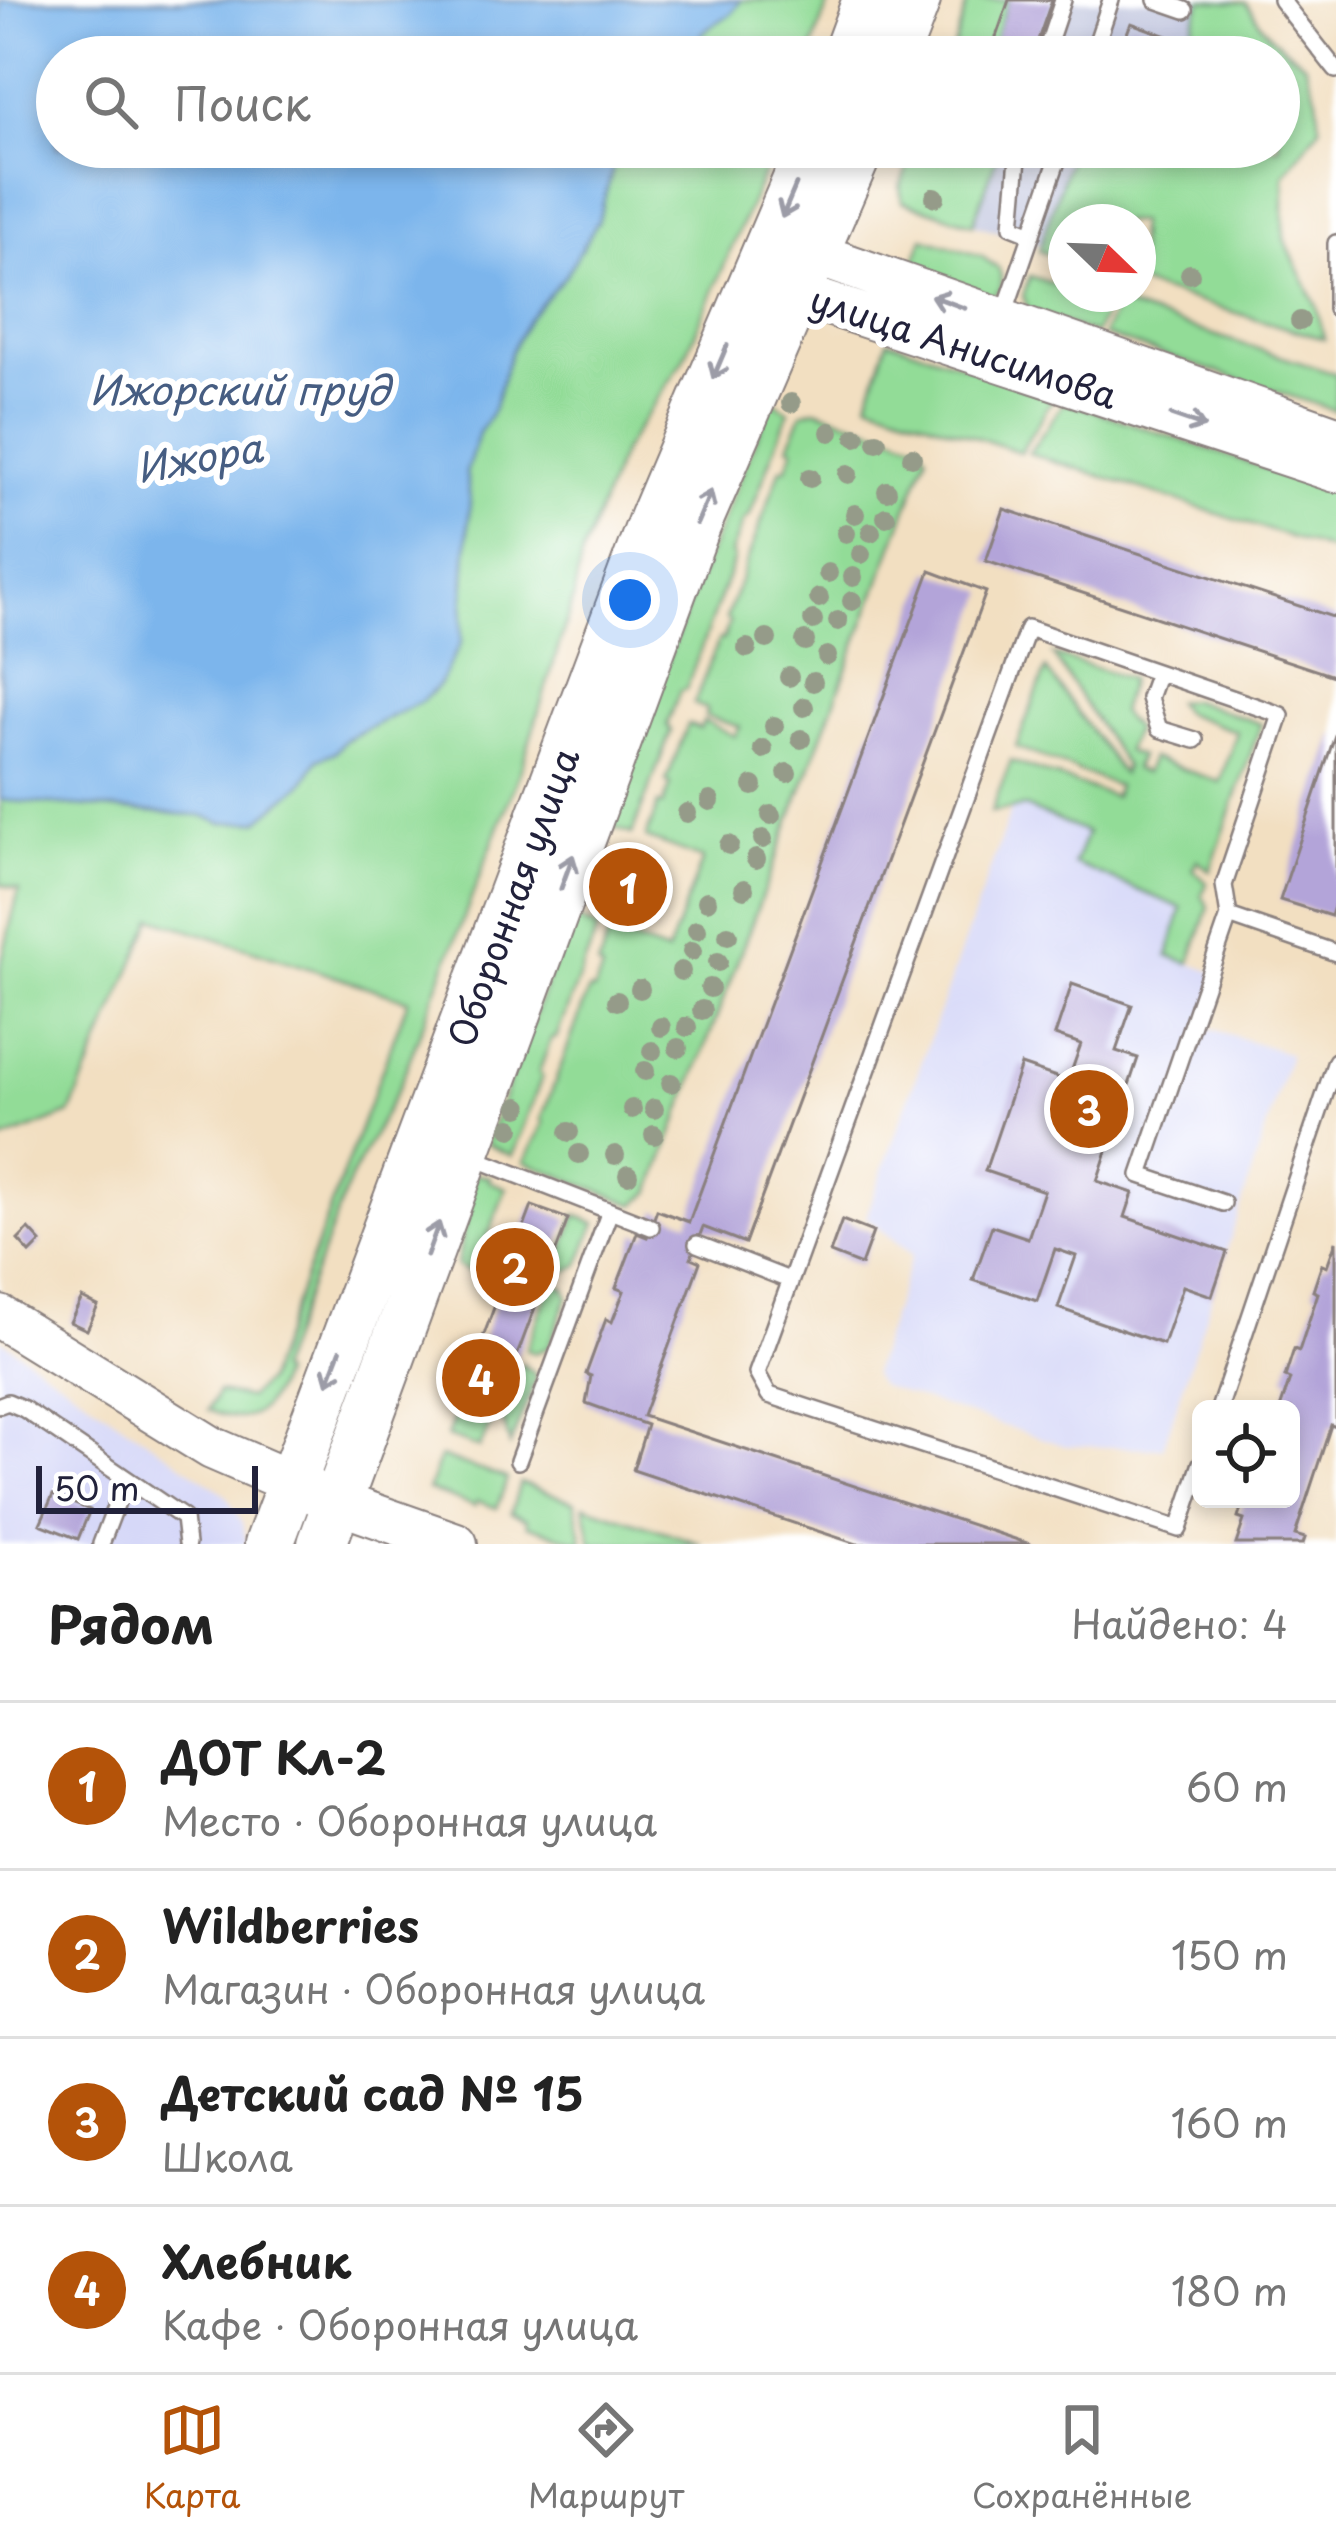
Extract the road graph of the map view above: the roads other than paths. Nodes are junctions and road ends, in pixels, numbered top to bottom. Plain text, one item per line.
1 (867, 0) edge
2 (916, 0) edge
3 (1063, 0) edge
4 (1112, 0) edge
5 (1156, 0) edge
6 (1281, 0) edge
7 (1185, 10) dead end
8 (854, 36) edge
9 (902, 36) edge
10 (1051, 36) edge
11 (1099, 36) edge
12 (1336, 70) edge
13 (803, 168) edge
14 (851, 168) edge
15 (1017, 168) edge
16 (1055, 168) edge
17 (1032, 234) junction
18 (1336, 243) edge
19 (766, 255) junction
20 (807, 274) junction
21 (1336, 309) edge
22 (1002, 322) junction
23 (1336, 436) edge
24 (1336, 471) edge
25 (1158, 673) junction
26 (1195, 740) dead end
27 (1229, 916) junction
28 (1336, 953) edge
29 (1336, 1061) edge
30 (464, 1154) junction
31 (1223, 1203) dead end
32 (610, 1211) junction
33 (651, 1227) dead end
34 (697, 1244) dead end
35 (789, 1280) junction
36 (0, 1317) edge
37 (1222, 1400) edge
38 (0, 1406) edge
39 (518, 1461) dead end
40 (125, 1481) junction
41 (291, 1482) junction
42 (1192, 1490) edge
43 (330, 1523) edge
44 (101, 1544) edge
45 (187, 1544) edge
46 (269, 1544) edge
47 (456, 1544) edge

1 - 8 main road
2 - 9 main road
3 - 10 lane
4 - 11 lane
5 - 7 lane
6 - 12 lane
13 -> 19 main road, Оборонная улица
14 - 20 main road, Оборонная улица
15 - 17 lane
16 - 17 lane
17 - 22 lane
18 - 21 lane
19 - 20 main road, улица Анисимова
19 -> 41 main road, Оборонная улица
22 -> 20 main road, улица Анисимова
20 -> 24 main road, улица Анисимова
30 -> 20 main road, Оборонная улица
22 - 23 main road, улица Анисимова
25 - 26 lane
25 - 27 lane
25 - 35 lane
27 - 28 lane
27 - 31 lane
29 - 37 lane
30 - 32 lane
43 -> 30 main road, Оборонная улица
32 - 33 lane
32 - 39 lane
34 - 35 lane
35 - 42 lane
36 - 41 main road
38 - 40 lane
40 - 44 lane
40 - 45 lane
41 - 43 main road
41 - 46 main road, Оборонная улица
43 - 47 main road

